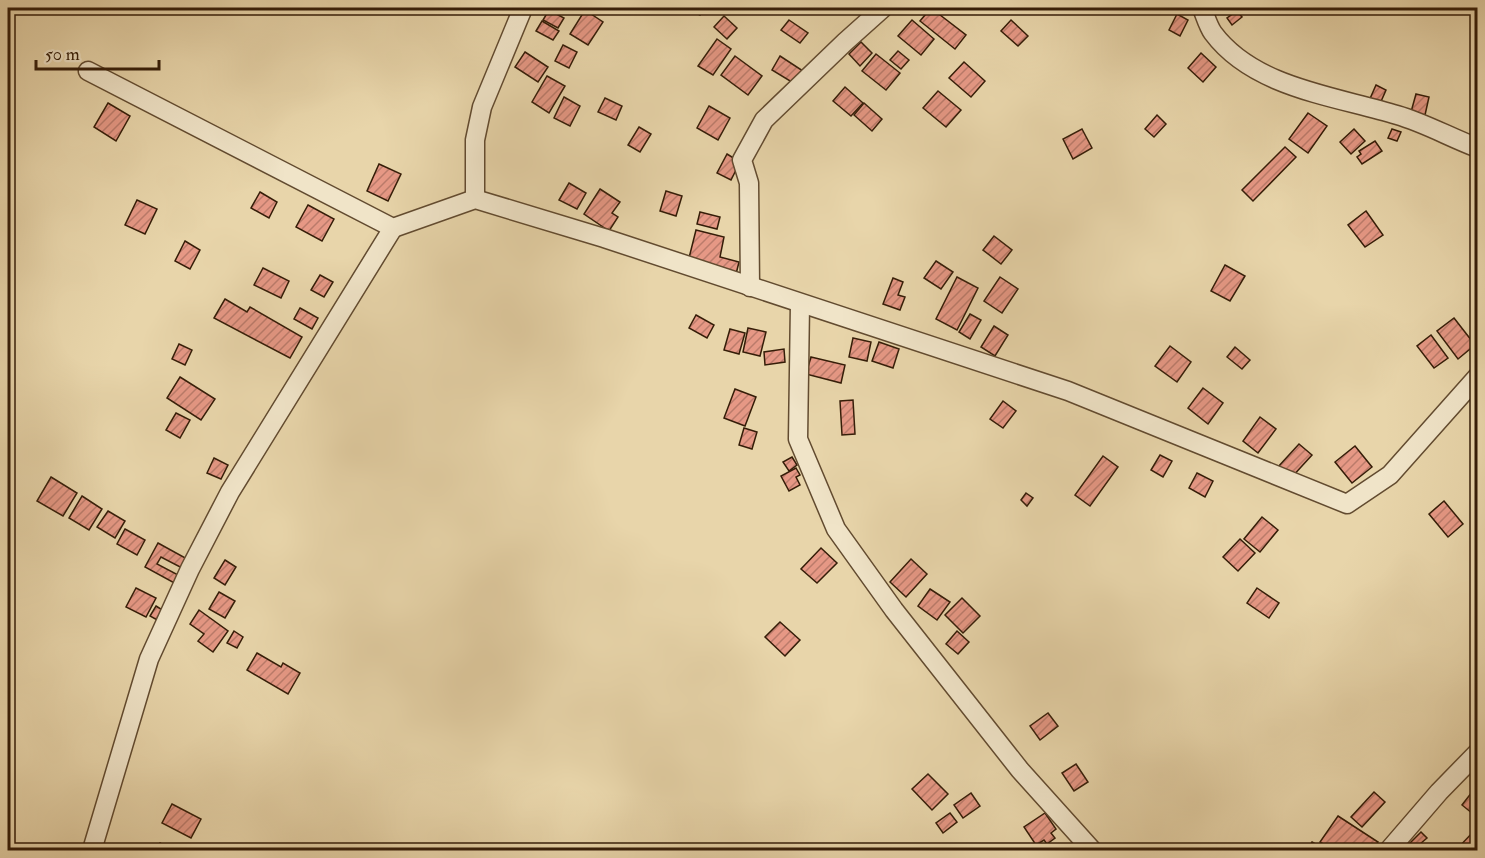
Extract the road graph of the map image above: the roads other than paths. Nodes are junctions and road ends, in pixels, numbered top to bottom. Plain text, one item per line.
1 (523, 8) edge
2 (883, 8) edge
3 (1202, 8) edge
4 (88, 71) dead end
5 (1478, 148) edge
6 (475, 199) junction
7 (393, 228) junction
8 (750, 287) junction
9 (800, 304) junction
10 (1478, 376) edge
11 (1478, 752) edge
12 (92, 850) edge
13 (1092, 850) edge
14 (1389, 850) edge

1 - 6 street
2 - 8 street
3 - 5 street
4 - 7 street
6 - 7 street
6 - 8 street
7 - 12 street
8 - 9 street
9 - 10 street
9 - 13 street
11 - 14 street

